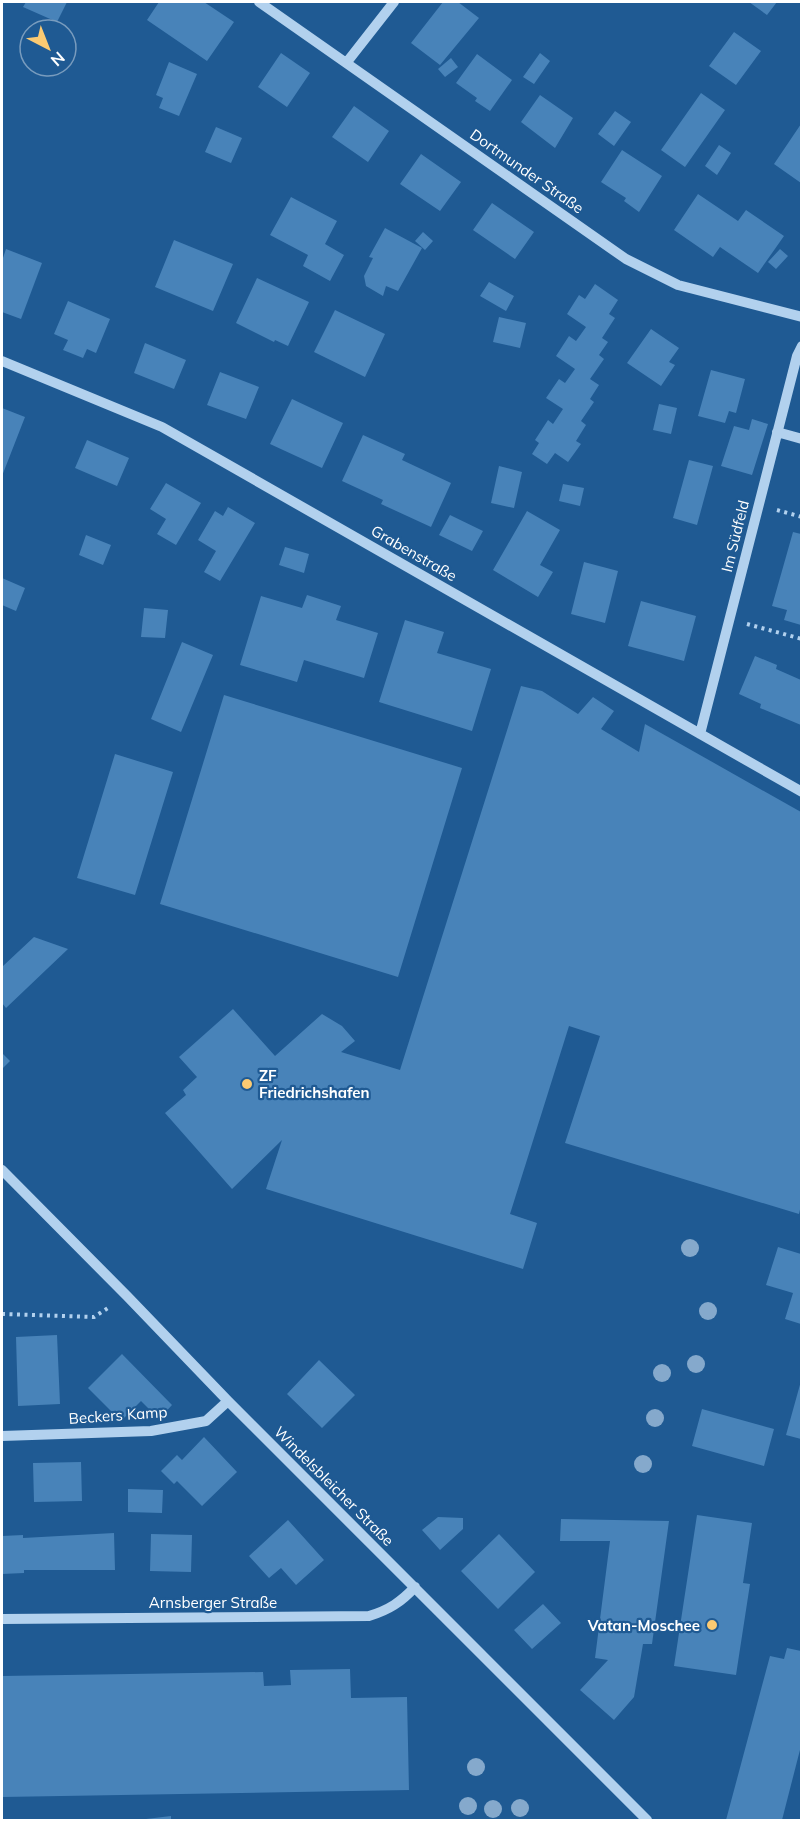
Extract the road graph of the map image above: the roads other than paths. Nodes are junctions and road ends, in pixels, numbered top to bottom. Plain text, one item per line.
1 (259, 2) edge
2 (394, 2) edge
3 (347, 62) junction
4 (801, 317) edge
5 (801, 346) edge
6 (2, 361) edge
7 (777, 432) junction
8 (801, 439) edge
9 (700, 734) junction
10 (801, 792) edge
11 (2, 1170) edge
12 (228, 1401) junction
13 (2, 1436) edge
14 (415, 1587) junction
15 (2, 1619) edge
16 (647, 1821) edge

1 - 3 street, Dortmunder Straße
2 - 3 street
3 - 4 street, Dortmunder Straße
5 - 7 street, Im Südfeld
6 - 9 street, Grabenstraße
7 - 8 street
7 - 9 street, Im Südfeld
9 - 10 street, Grabenstraße
11 - 12 street, Windelsbleicher Straße
12 - 13 street, Beckers Kamp
12 - 14 street, Windelsbleicher Straße
14 - 15 street, Arnsberger Straße
14 - 16 street, Windelsbleicher Straße

